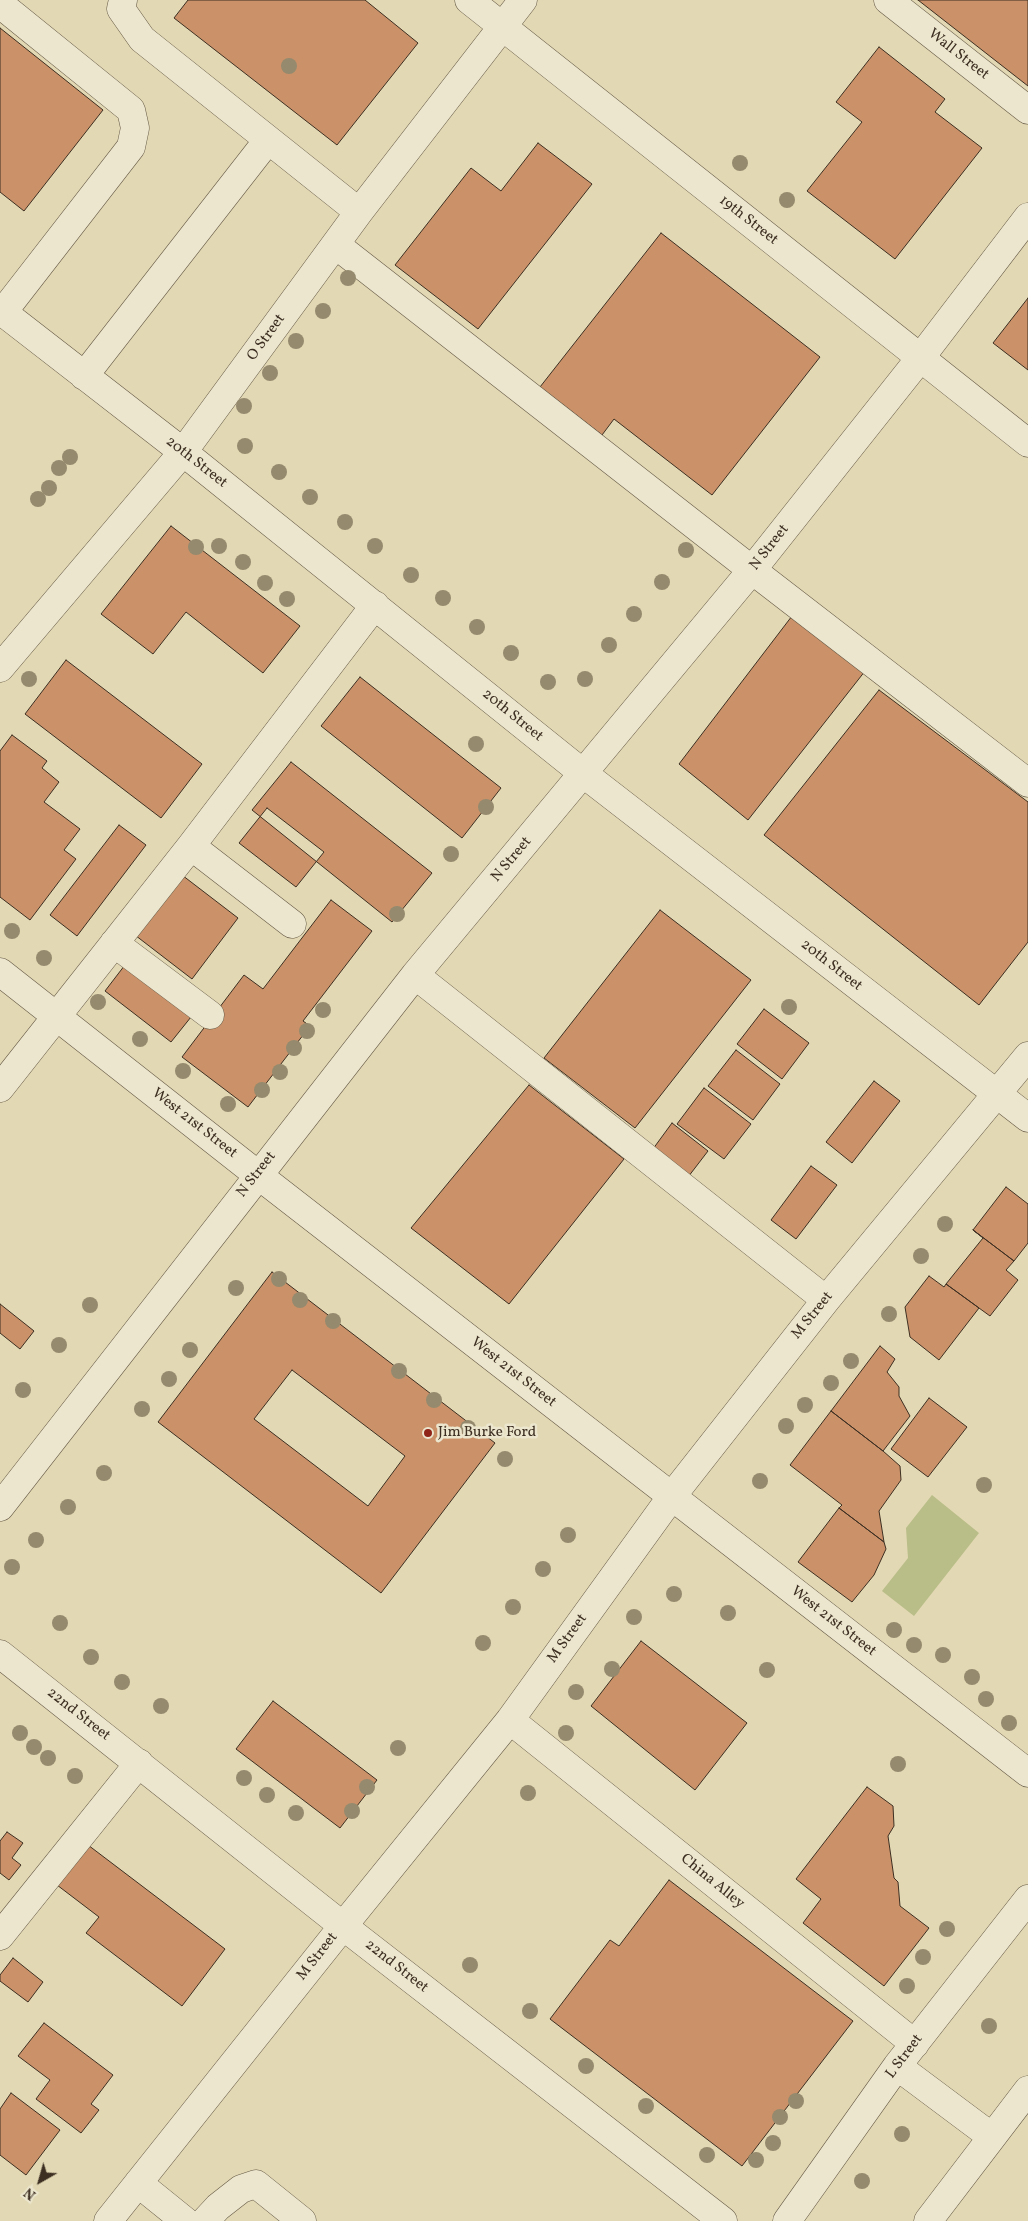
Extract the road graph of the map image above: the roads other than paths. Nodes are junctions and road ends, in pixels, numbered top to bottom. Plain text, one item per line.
1 (123, 0) edge
2 (469, 0) edge
3 (524, 0) edge
4 (888, 0) edge
5 (0, 4) edge
6 (503, 27) junction
7 (1028, 110) edge
8 (268, 140) junction
9 (360, 212) junction
10 (1028, 217) edge
11 (336, 245) junction
12 (2, 311) edge
13 (921, 357) junction
14 (84, 376) junction
15 (1028, 443) edge
16 (183, 452) junction
17 (752, 570) junction
18 (375, 605) junction
19 (0, 668) edge
20 (584, 774) junction
21 (1028, 783) edge
22 (191, 846) junction
23 (292, 924) dead end
24 (114, 943) junction
25 (0, 972) edge
26 (415, 975) junction
27 (210, 1015) dead end
28 (56, 1016) junction
29 (1028, 1056) edge
30 (0, 1088) edge
31 (997, 1094) junction
32 (1028, 1118) edge
33 (258, 1175) junction
34 (826, 1300) junction
35 (672, 1496) junction
36 (0, 1507) edge
37 (0, 1654) edge
38 (510, 1720) junction
39 (139, 1763) junction
40 (1028, 1773) edge
41 (1028, 1898) edge
42 (343, 1926) junction
43 (0, 1936) edge
44 (915, 2044) junction
45 (897, 2066) junction
46 (1028, 2090) edge
47 (992, 2137) junction
48 (138, 2183) junction
49 (108, 2221) edge
50 (185, 2221) edge
51 (206, 2221) edge
52 (302, 2221) edge
53 (723, 2221) edge
54 (788, 2221) edge
55 (928, 2221) edge

1 - 8 street
2 - 6 street, 19th Street
3 - 6 street, O Street
4 - 7 street, Wall Street
5 - 12 street
6 - 9 street, O Street
6 - 13 street, 19th Street
8 - 9 street
8 - 14 street
9 - 11 street, O Street
10 - 13 street, N Street
11 - 16 street, O Street
11 - 17 street
12 - 14 street, 20th Street
13 - 15 street, 19th Street
13 - 17 street, N Street
14 - 16 street, 20th Street
16 - 18 street, 20th Street
16 - 19 street, O Street
17 - 20 street, N Street
17 - 21 street
18 - 20 street, 20th Street
18 - 22 street
20 - 26 street, N Street
20 - 31 street, 20th Street
22 - 23 street
22 - 24 street
24 - 27 street
24 - 28 street
25 - 28 street, West 21st Street
26 - 33 street, N Street
26 - 34 street
28 - 30 street
28 - 33 street, West 21st Street
29 - 31 street, M Street
31 - 32 street, 20th Street
31 - 34 street, M Street
33 - 35 street, West 21st Street
33 - 36 street, N Street
34 - 35 street, M Street
35 - 38 street, M Street
35 - 40 street, West 21st Street
37 - 39 street, 22nd Street
38 - 42 street, M Street
38 - 44 street, China Alley
39 - 42 street, 22nd Street
39 - 43 street
41 - 44 street, L Street
42 - 48 street, M Street
42 - 53 street, 22nd Street
44 - 45 street, L Street
45 - 47 street
45 - 54 street, L Street
46 - 47 street
47 - 55 street
48 - 49 street, M Street
48 - 50 street
51 - 52 street

